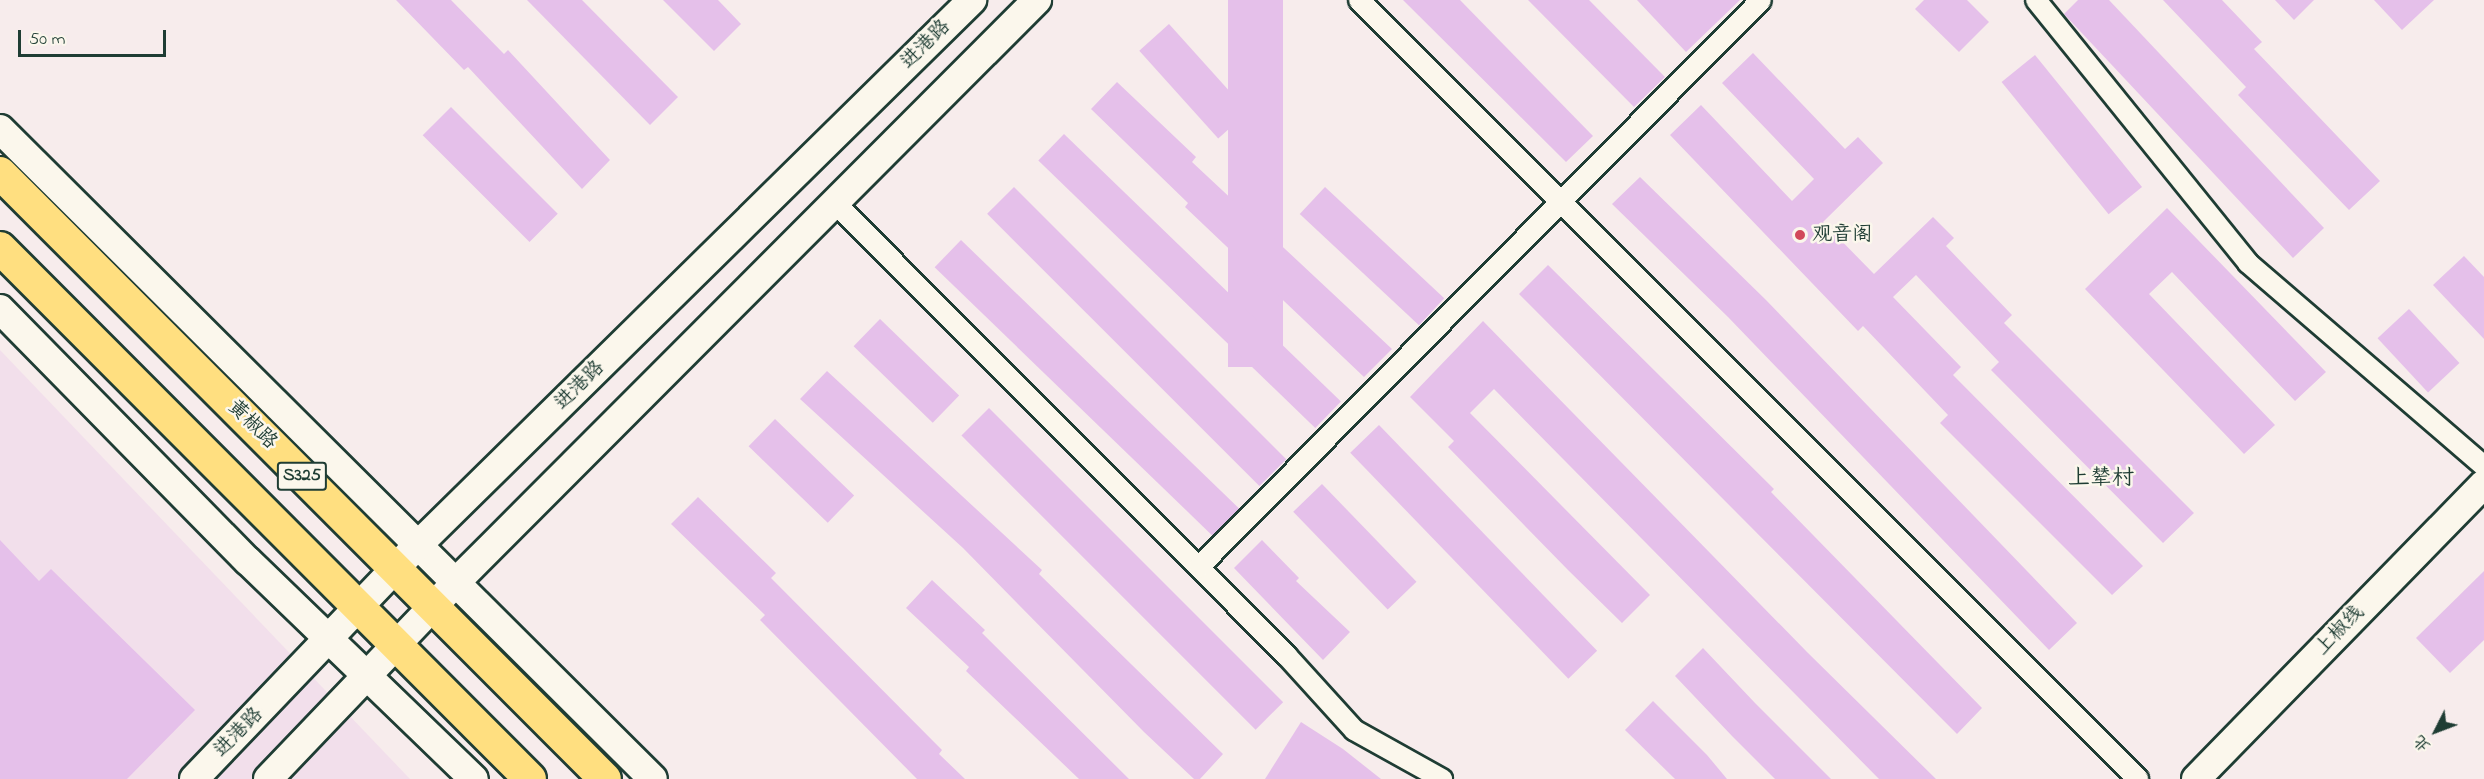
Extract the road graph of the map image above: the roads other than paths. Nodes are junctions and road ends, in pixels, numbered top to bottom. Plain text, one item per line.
1 (972, 0) edge
2 (1037, 0) edge
3 (1359, 0) edge
4 (1761, 0) edge
5 (2036, 0) edge
6 (0, 129) edge
7 (0, 173) edge
8 (1560, 201) junction
9 (835, 202) junction
10 (0, 249) edge
11 (0, 309) edge
12 (2484, 466) edge
13 (2484, 484) edge
14 (417, 546) junction
15 (1199, 567) junction
16 (395, 569) junction
17 (455, 583) junction
18 (433, 607) junction
19 (358, 609) junction
20 (329, 639) junction
21 (398, 646) junction
22 (368, 676) junction
23 (194, 779) edge
24 (268, 779) edge
25 (474, 779) edge
26 (530, 779) edge
27 (605, 779) edge
28 (653, 779) edge
29 (1442, 779) edge
30 (2139, 779) edge
31 (2196, 779) edge

1 - 14 main road, 进港路
2 - 9 main road
3 - 8 street
4 - 8 street
5 - 12 street
6 - 14 main road
7 - 16 main road, 黄椒路 / S325
8 - 15 street
8 - 30 street
9 - 15 street
9 - 17 main road
10 - 19 main road, S325
11 - 20 main road
13 - 31 main road, 上椒线
14 - 16 main road, 进港路
14 - 17 main road
15 - 29 street
16 - 18 main road, 黄椒路 / S325
16 - 19 main road, 进港路
17 - 18 main road
17 - 28 main road
18 - 21 main road
18 - 27 main road, 黄椒路 / S325
19 - 20 main road, 进港路
19 - 21 main road, S325
20 - 22 main road
20 - 23 main road, 进港路
21 - 22 main road
21 - 26 main road, S325
22 - 24 main road
22 - 25 main road

